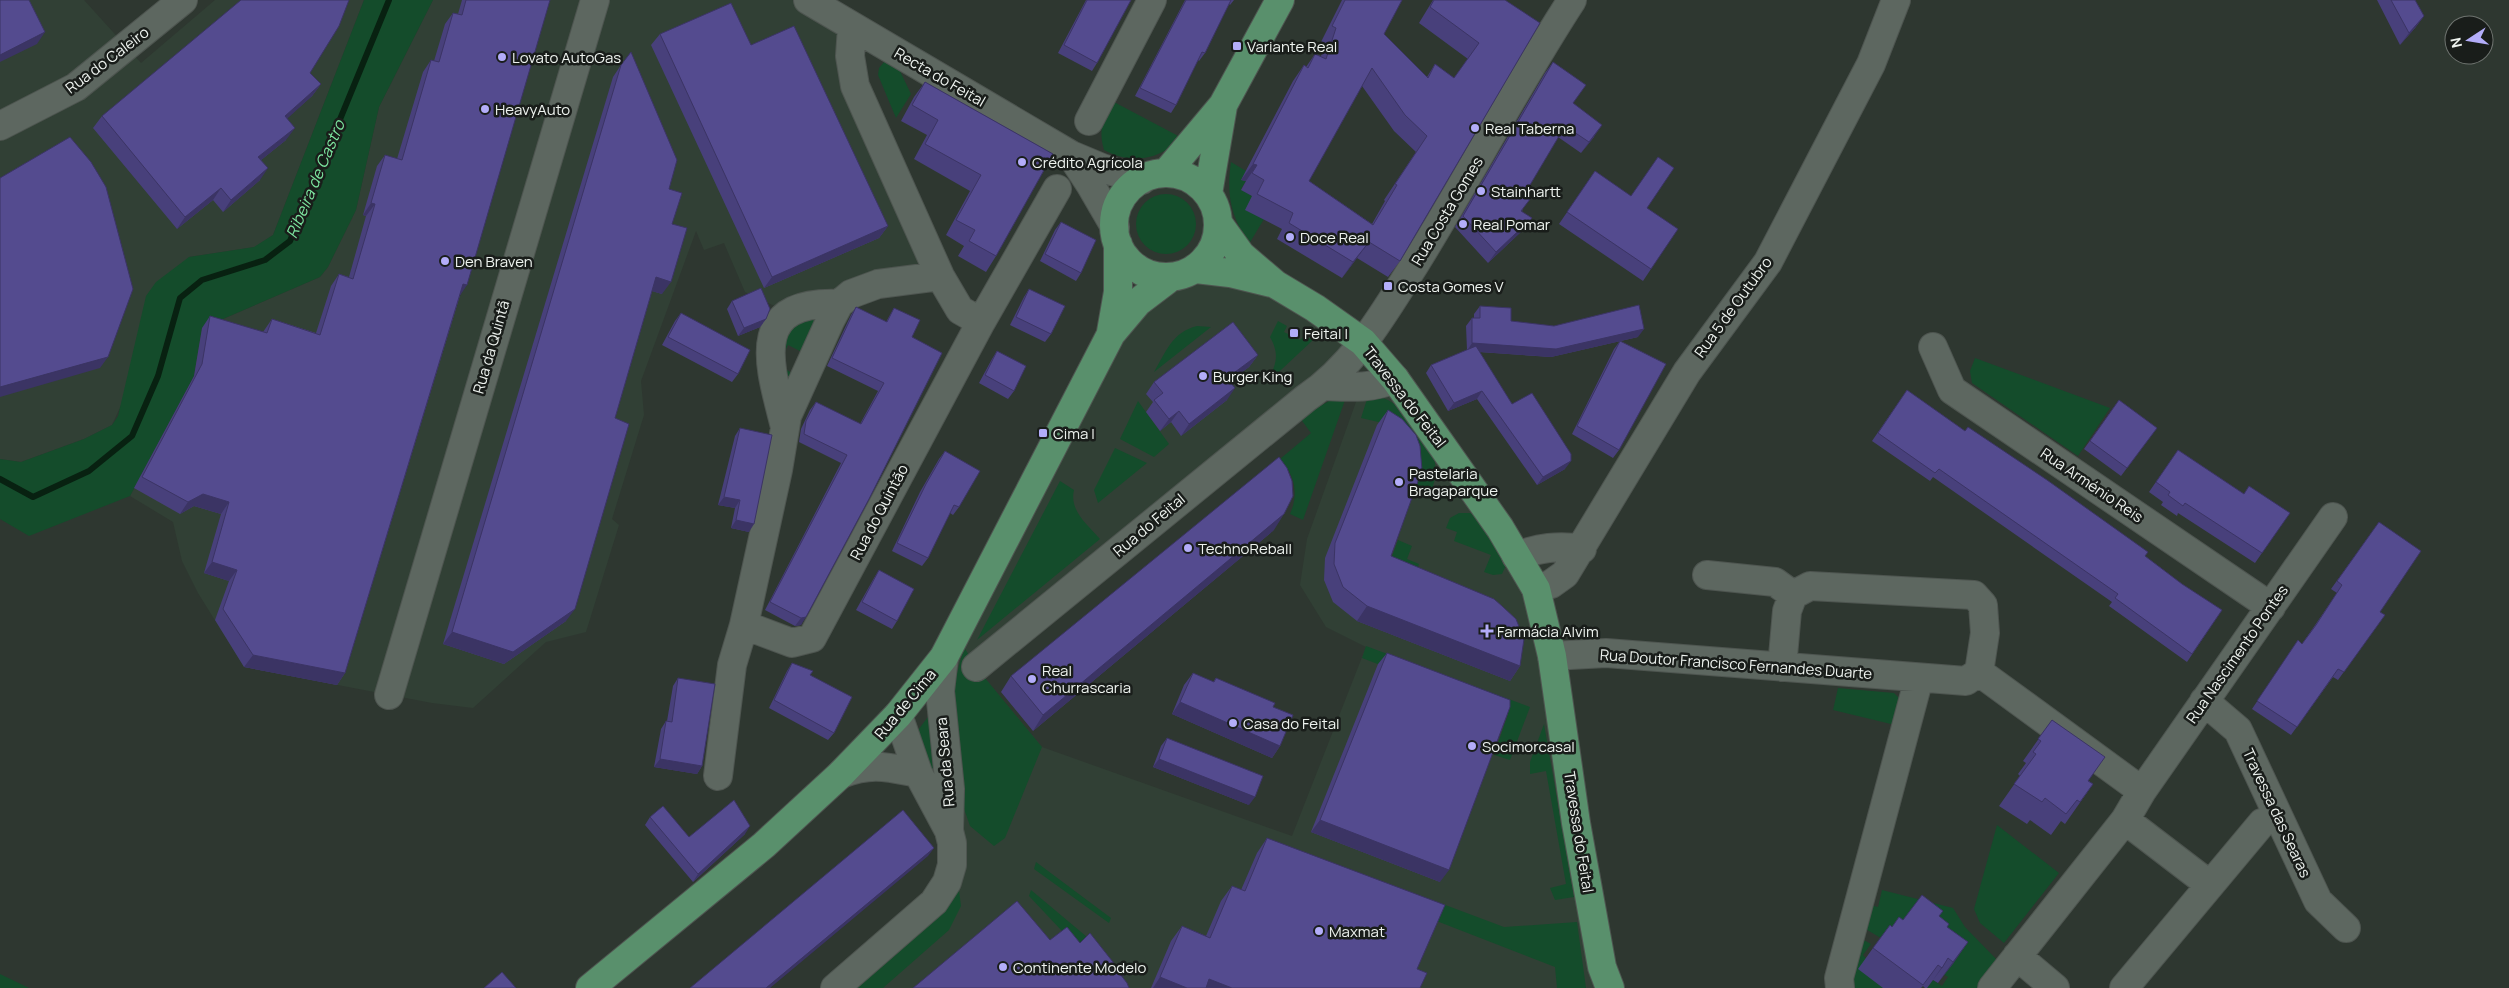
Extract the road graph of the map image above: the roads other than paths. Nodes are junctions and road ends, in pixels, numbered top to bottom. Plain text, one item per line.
1 (183, 0) edge
2 (595, 0) edge
3 (808, 0) edge
4 (1152, 0) edge
5 (1280, 0) edge
6 (1572, 0) edge
7 (1896, 0) edge
8 (852, 27) junction
9 (1223, 105) junction
10 (1089, 121) dead end
11 (0, 126) edge
12 (1070, 155) junction
13 (1154, 177) junction
14 (1057, 189) dead end
15 (1208, 194) junction
16 (1218, 223) junction
17 (1116, 235) junction
18 (1184, 273) junction
19 (940, 276) junction
20 (1275, 284) junction
21 (839, 304) junction
22 (981, 322) junction
23 (1111, 334) junction
24 (1363, 342) junction
25 (1933, 347) dead end
26 (1395, 379) junction
27 (1324, 386) junction
28 (785, 427) junction
29 (2333, 517) dead end
30 (1582, 549) junction
31 (1516, 556) junction
32 (1707, 575) dead end
33 (1536, 589) junction
34 (1793, 595) junction
35 (2271, 607) junction
36 (744, 624) junction
37 (1552, 656) junction
38 (944, 657) junction
39 (976, 667) dead end
40 (1782, 667) junction
41 (1979, 672) junction
42 (1920, 678) junction
43 (389, 695) dead end
44 (2204, 701) junction
45 (898, 715) junction
46 (918, 773) junction
47 (841, 774) junction
48 (718, 776) dead end
49 (2142, 791) junction
50 (2125, 820) junction
51 (2262, 823) dead end
52 (949, 831) junction
53 (2210, 885) junction
54 (2346, 928) dead end
55 (2016, 956) junction
56 (590, 988) edge
57 (835, 988) edge
58 (1610, 988) edge
59 (1840, 988) edge
60 (1992, 988) edge
61 (2055, 988) edge
62 (2124, 988) edge

1 - 11 street, Rua do Caleiro
2 - 43 street, Rua da Quintã
3 - 8 street, Recta do Feital
4 - 10 street
5 - 9 main road
6 - 24 street, Rua Costa Gomes
7 - 30 street, Rua 5 de Outubro
8 - 12 street, Recta do Feital
8 - 19 street
9 - 13 main road
9 - 15 main road
12 - 13 street, Recta do Feital
12 - 17 street, Recta do Feital
13 - 15 main road, Recta do Feital
13 - 17 main road
14 - 22 street, Rua do Quintão
15 - 16 main road, Recta do Feital
16 - 18 main road, Recta do Feital
16 - 20 main road, Recta do Feital
17 - 18 main road, Recta do Feital
17 - 23 main road, Rua de Cima
18 - 20 main road, Recta do Feital
18 - 23 main road, Rua de Cima
19 - 21 street
19 - 22 street
20 - 24 main road, Recta do Feital
21 - 28 street
21 - 28 street
22 - 36 street, Rua do Quintão
23 - 38 main road, Rua de Cima
24 - 26 main road, Travessa do Feital
24 - 27 street, Rua do Feital
25 - 35 street, Rua Arménio Reis
26 - 27 street
26 - 31 main road, Travessa do Feital
27 - 39 street, Rua do Feital
28 - 36 street
29 - 35 street, Rua Nascimento Pontes
30 - 31 street
30 - 33 street, Rua 5 de Outubro
31 - 33 main road, Travessa do Feital
32 - 34 street
33 - 37 main road, Travessa do Feital
34 - 40 street
34 - 41 street
35 - 44 street, Rua Nascimento Pontes
36 - 48 street
37 - 40 street, Rua Doutor Francisco Fernandes Duarte
37 - 58 main road, Travessa do Feital
38 - 45 main road, Rua de Cima
38 - 52 street, Rua da Seara
40 - 42 street, Rua Doutor Francisco Fernandes Duarte
41 - 42 street, Rua Doutor Francisco Fernandes Duarte
41 - 49 street
42 - 59 street
44 - 49 street, Rua Nascimento Pontes
44 - 54 street, Travessa das Searas
45 - 46 street, Rua da Seara
45 - 47 main road, Rua de Cima
46 - 47 street, Rua da Seara
46 - 52 street, Rua da Seara
47 - 56 main road, Rua de Cima
49 - 50 street
50 - 53 street
50 - 55 street
51 - 53 street
52 - 57 street
53 - 62 street
55 - 60 street
55 - 61 street

